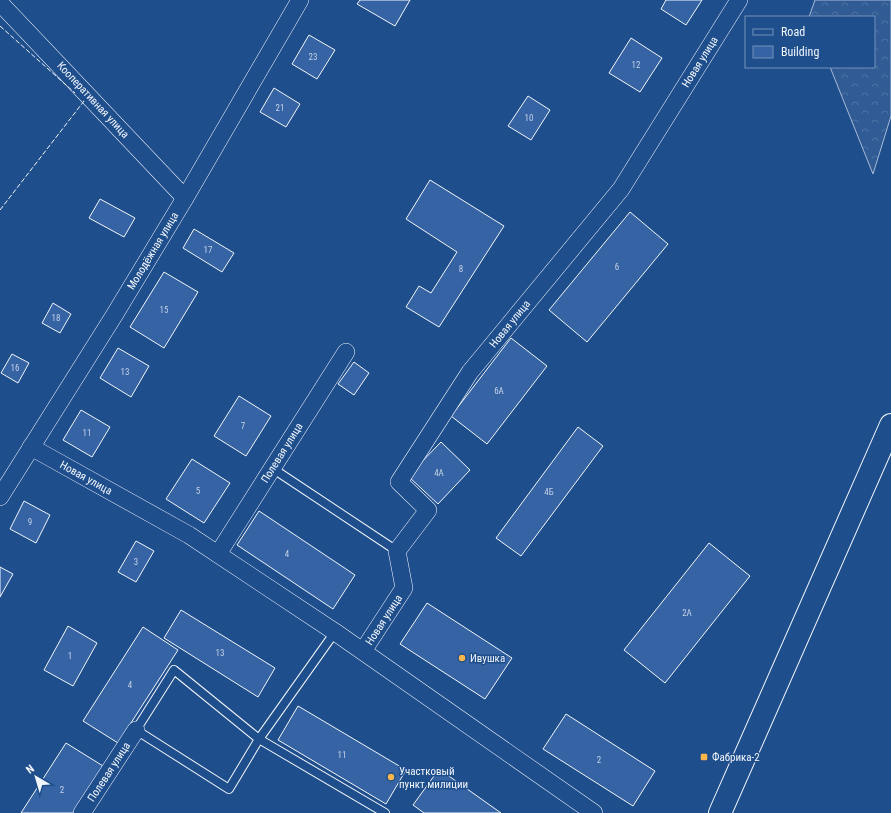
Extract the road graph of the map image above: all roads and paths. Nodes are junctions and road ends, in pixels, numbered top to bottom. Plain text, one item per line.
1 (300, 0) edge
2 (739, 0) edge
3 (0, 3) edge
4 (185, 198) junction
5 (346, 352) dead end
6 (891, 425) edge
7 (31, 447) junction
8 (272, 468) junction
9 (0, 497) edge
10 (397, 551) junction
11 (218, 554) junction
12 (335, 632) junction
13 (363, 651) junction
14 (136, 730) junction
15 (259, 739) junction
16 (82, 813) edge
17 (385, 813) edge
18 (594, 813) edge
19 (720, 813) edge

1 - 4 street, Молодёжная улица
2 - 10 street, Новая улица
3 - 4 street, Кооперативная улица
4 - 7 street, Молодёжная улица
5 - 8 street, Полевая улица
6 - 19 main road
7 - 9 street, Молодёжная улица
7 - 11 street, Новая улица
8 - 10 lane
8 - 11 street, Полевая улица
10 - 13 street, Новая улица
11 - 12 street, Новая улица
12 - 13 street, Новая улица
12 - 15 lane
13 - 18 street, Новая улица
14 - 15 lane
14 - 15 lane
14 - 16 street, Полевая улица
15 - 17 lane

